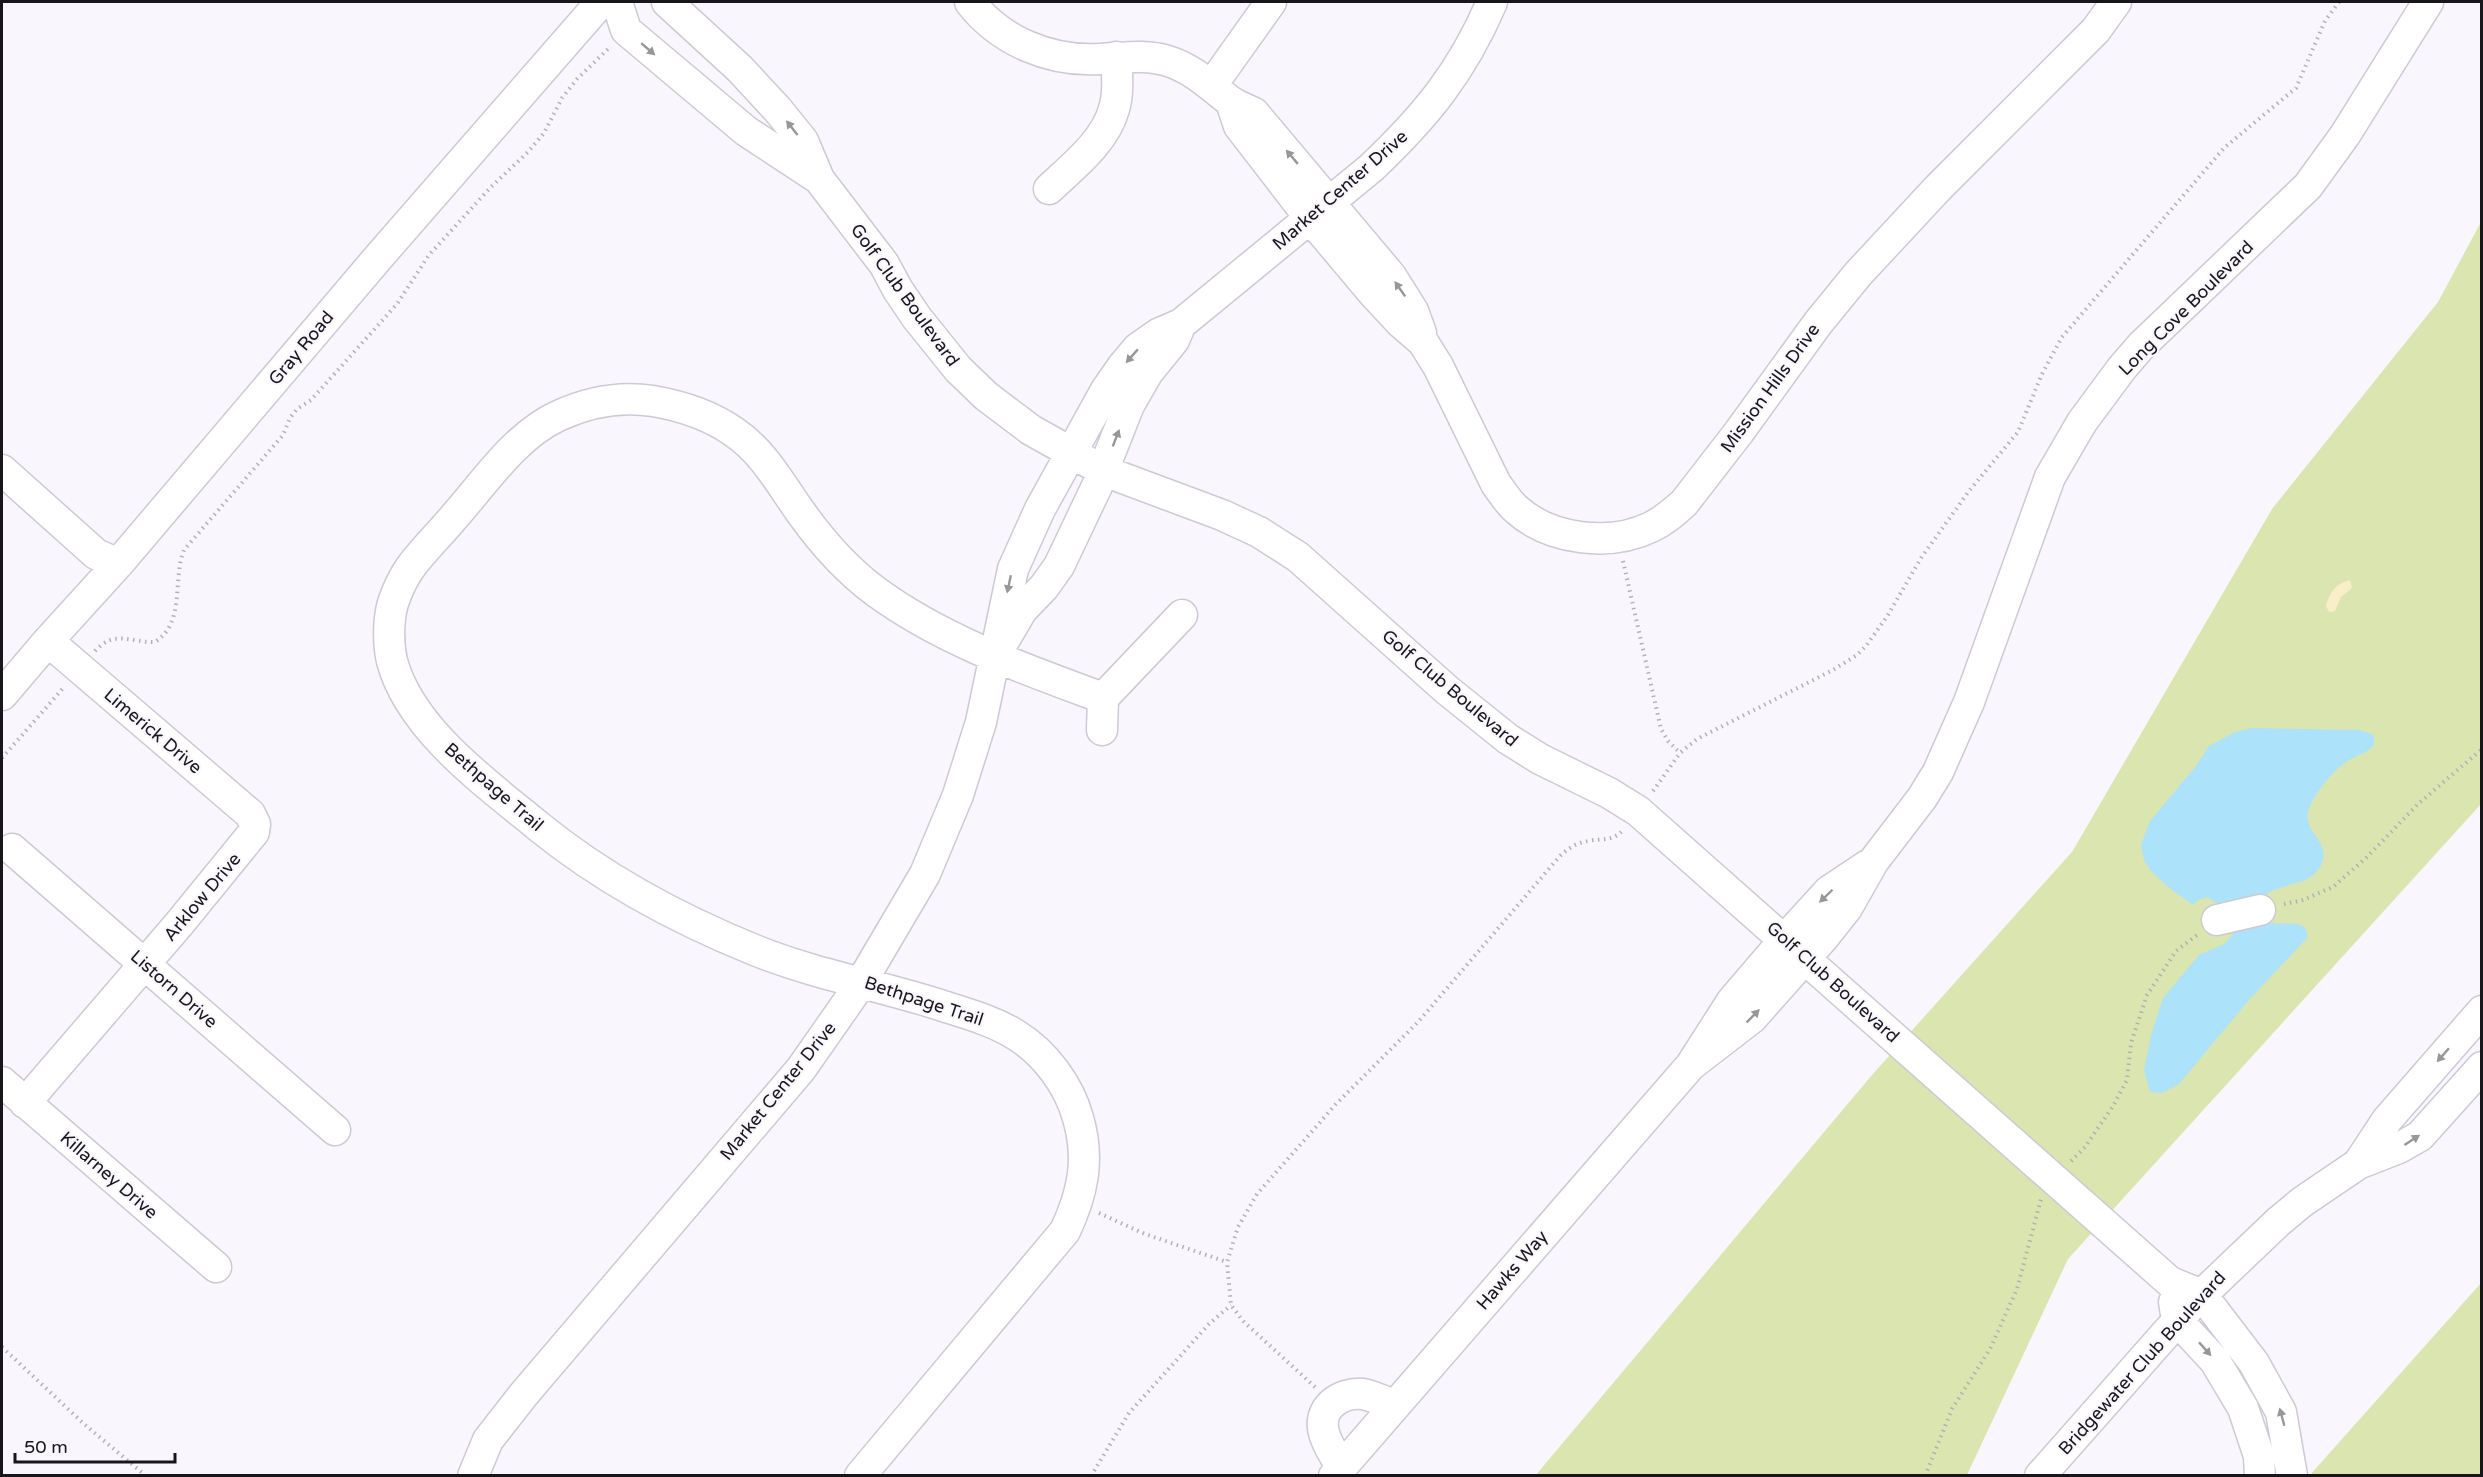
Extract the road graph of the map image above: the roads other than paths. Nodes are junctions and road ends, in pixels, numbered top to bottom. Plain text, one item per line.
1 (601, 2) edge
2 (617, 2) edge
3 (667, 2) edge
4 (970, 2) edge
5 (1271, 2) edge
6 (1492, 2) edge
7 (2116, 2) edge
8 (2428, 2) edge
9 (1116, 57) junction
10 (1221, 93) junction
11 (819, 179) junction
12 (1049, 189) dead end
13 (1320, 210) junction
14 (1181, 324) junction
15 (1072, 454) junction
16 (2, 470) edge
17 (1104, 471) junction
18 (1030, 530) junction
19 (1067, 550) junction
20 (118, 564) junction
21 (1182, 615) dead end
22 (48, 640) junction
23 (995, 657) junction
24 (2, 695) edge
25 (1103, 698) junction
26 (1102, 730) dead end
27 (255, 825) joint
28 (12, 849) dead end
29 (2260, 910) road end
30 (2217, 920) dead end
31 (1795, 948) junction
32 (145, 964) junction
33 (862, 981) junction
34 (2481, 1011) edge
35 (2481, 1067) edge
36 (2, 1082) edge
37 (26, 1103) junction
38 (335, 1130) dead end
39 (2358, 1164) junction
40 (216, 1267) dead end
41 (2170, 1282) junction
42 (2202, 1295) junction
43 (2178, 1320) junction
44 (1395, 1405) junction
45 (2275, 1465) edge
46 (1338, 1471) edge
47 (473, 1476) edge
48 (860, 1476) edge
49 (2040, 1476) edge

1 - 20 street, Gray Road
2 -> 11 street, Golf Club Boulevard
11 -> 3 street, Golf Club Boulevard
4 - 9 street
5 - 10 street
6 - 13 street, Market Center Drive
7 - 13 street, Mission Hills Drive
8 - 31 street, Long Cove Boulevard
9 - 10 street
9 - 12 street
10 - 13 street, Mission Hills Drive
11 - 15 street, Golf Club Boulevard
13 - 14 street, Market Center Drive
14 -> 15 street, Market Center Drive
17 -> 14 street, Market Center Drive
15 - 17 street, Golf Club Boulevard
15 - 18 street, Market Center Drive
16 - 20 street
17 - 19 street, Market Center Drive
17 - 31 street, Golf Club Boulevard
18 - 19 street
18 -> 23 street, Market Center Drive
19 - 23 street, Market Center Drive
20 - 22 street, Gray Road
21 - 25 street
22 - 24 street, Gray Road
22 - 27 street, Limerick Drive
23 - 25 street, Bethpage Trail
23 - 33 street, Market Center Drive
23 - 33 street, Bethpage Trail
25 - 26 street
27 - 32 street, Arklow Drive
28 - 32 street, Listorn Drive
29 - 30 street
31 - 41 street, Golf Club Boulevard
31 - 44 street, Hawks Way
32 - 37 street, Arklow Drive
32 - 38 street, Listorn Drive
33 - 47 street, Market Center Drive
33 - 48 street, Bethpage Trail
34 -> 39 street, Bridgewater Club Boulevard
39 -> 35 street, Bridgewater Club Boulevard
36 - 37 street, Killarney Drive
37 - 40 street, Killarney Drive
39 - 42 street, Bridgewater Club Boulevard
41 - 42 street, Golf Club Boulevard
41 - 43 street
42 - 43 street, Bridgewater Club Boulevard
45 -> 42 street, Golf Club Boulevard
43 -> 45 street, Golf Club Boulevard
43 - 49 street, Bridgewater Club Boulevard
44 - 46 street, Hawks Way
44 - 46 street

